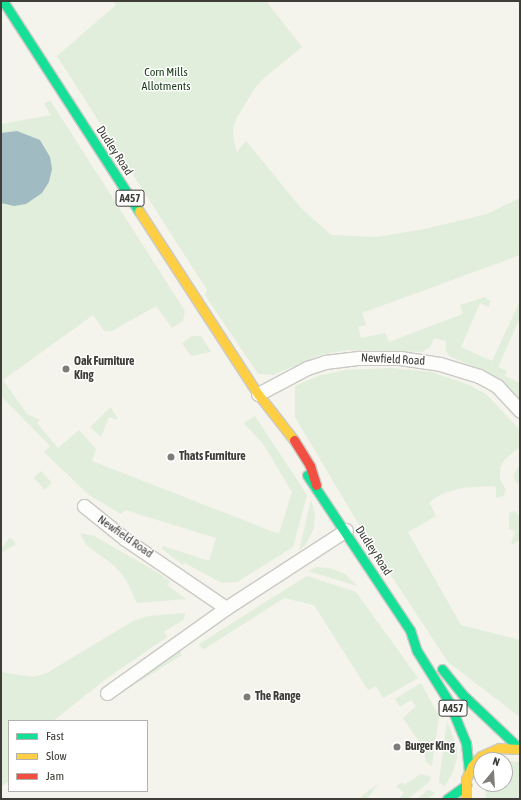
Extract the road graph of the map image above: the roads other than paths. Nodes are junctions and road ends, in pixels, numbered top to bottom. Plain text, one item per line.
1 (3, 1) edge
2 (258, 394) junction
3 (520, 411) edge
4 (84, 506) dead end
5 (346, 530) junction
6 (226, 608) junction
7 (410, 630) junction
8 (107, 693) dead end
9 (520, 749) edge
10 (469, 773) junction
11 (466, 785) junction
12 (447, 799) edge
13 (466, 799) edge

1 - 2 main road, Dudley Road / A457
2 - 3 street, Newfield Road
2 - 5 main road, Dudley Road / A457
4 - 6 street, Newfield Road
5 - 6 street
5 - 7 main road, Dudley Road / A457
6 - 8 street
7 - 9 main road, Dudley Road / A457
7 - 10 main road, Dudley Road / A457
9 - 10 main road, A457
10 - 11 main road, A457
11 - 12 main road
11 - 13 main road, A457

